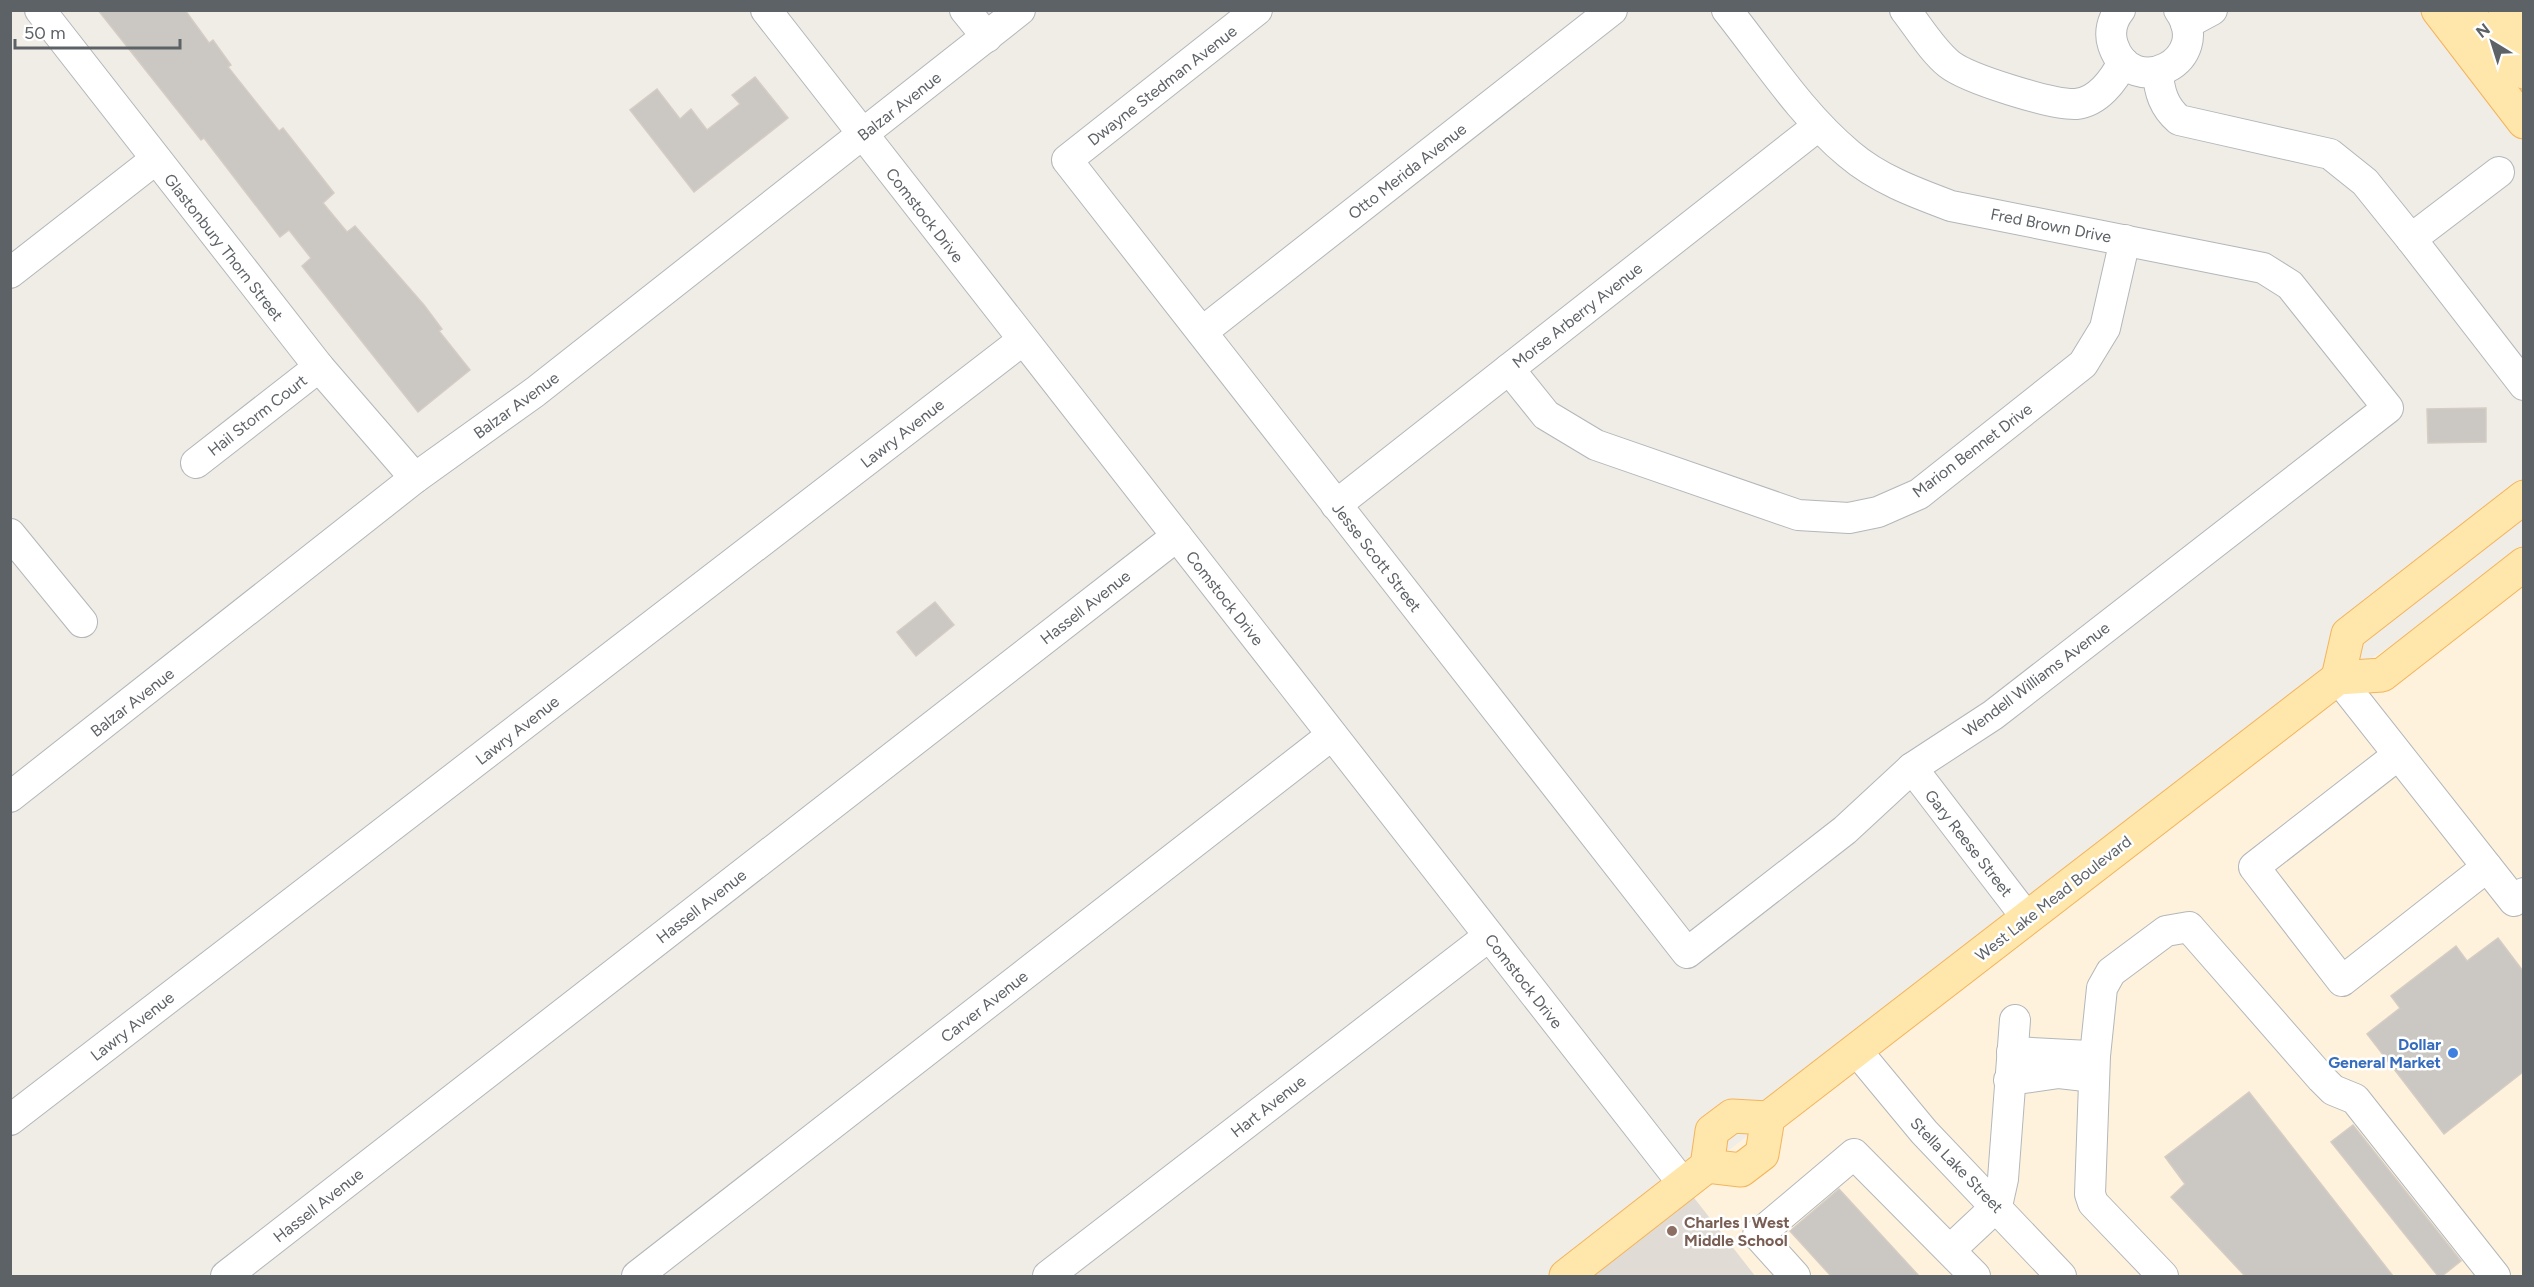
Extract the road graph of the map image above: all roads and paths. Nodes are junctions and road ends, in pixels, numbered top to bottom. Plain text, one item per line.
1 (40, 10) edge
2 (766, 10) edge
3 (964, 10) edge
4 (1020, 10) edge
5 (1257, 10) edge
6 (1612, 10) edge
7 (1727, 10) edge
8 (1905, 10) edge
9 (2120, 10) edge
10 (2438, 10) edge
11 (2458, 10) edge
12 (2505, 10) edge
13 (2193, 15) edge
14 (2523, 34) edge
15 (987, 37) junction
16 (2122, 62) junction
17 (2158, 72) junction
18 (2523, 72) edge
19 (2523, 122) edge
20 (1818, 126) junction
21 (863, 135) junction
22 (156, 159) junction
23 (1067, 160) joint
24 (2499, 172) dead end
25 (2411, 238) junction
26 (2125, 240) junction
27 (10, 273) edge
28 (1202, 332) junction
29 (1023, 340) junction
30 (318, 367) junction
31 (1509, 369) junction
32 (2523, 385) edge
33 (2388, 408) joint
34 (196, 463) dead end
35 (415, 478) junction
36 (2523, 497) edge
37 (1336, 505) junction
38 (10, 534) edge
39 (1177, 536) junction
40 (2523, 564) edge
41 (82, 621) dead end
42 (2338, 678) junction
43 (1332, 735) junction
44 (2398, 754) junction
45 (1912, 768) junction
46 (10, 797) edge
47 (2487, 867) junction
48 (2523, 893) edge
49 (2027, 918) junction
50 (1489, 936) junction
51 (1687, 954) joint
52 (2015, 1020) dead end
53 (1856, 1050) junction
54 (2011, 1066) junction
55 (2095, 1066) junction
56 (10, 1120) edge
57 (1695, 1175) junction
58 (1997, 1206) junction
59 (1950, 1250) junction
60 (226, 1276) edge
61 (637, 1276) edge
62 (1048, 1276) edge
63 (1566, 1276) edge
64 (1795, 1276) edge
65 (1975, 1276) edge
66 (2061, 1276) edge
67 (2163, 1276) edge
68 (2495, 1276) edge

1 - 22 street, Glastonbury Thorn Street
2 - 21 street, Comstock Drive
3 - 15 street
4 - 15 street, Balzar Avenue
5 - 23 street, Dwayne Stedman Avenue
6 - 28 street, Otto Merida Avenue
7 - 20 street, Fred Brown Drive
8 - 16 street
9 - 16 street
10 - 19 main road
11 - 18 main road
12 - 14 main road
13 - 17 street
15 - 21 street, Balzar Avenue
16 - 17 street
17 - 25 street
20 - 26 street, Fred Brown Drive
20 - 31 street, Morse Arberry Avenue
21 - 29 street, Comstock Drive
21 - 35 street, Balzar Avenue
22 - 27 street
22 - 30 street, Glastonbury Thorn Street
23 - 28 street, Jesse Scott Street
24 - 25 street
25 - 32 street
26 - 31 street, Marion Bennet Drive
26 - 33 street, Fred Brown Drive
28 - 37 street, Jesse Scott Street
29 - 39 street, Comstock Drive
29 - 56 street, Lawry Avenue
30 - 34 street, Hail Storm Court
30 - 35 street, Glastonbury Thorn Street
31 - 37 street, Morse Arberry Avenue
33 - 45 street, Wendell Williams Avenue
35 - 46 street, Balzar Avenue
36 - 42 main road
37 - 51 street, Jesse Scott Street
38 - 41 street
39 - 43 street, Comstock Drive
39 - 60 street, Hassell Avenue
40 - 42 main road
42 - 44 street
42 - 49 main road, West Lake Mead Boulevard
43 - 50 street, Comstock Drive
43 - 61 street, Carver Avenue
44 - 47 street
44 - 47 street
45 - 49 street, Gary Reese Street
45 - 51 street, Wendell Williams Avenue
47 - 48 street
49 - 53 main road, West Lake Mead Boulevard
50 - 57 street, Comstock Drive
50 - 62 street, Hart Avenue
52 - 54 street
53 - 57 main road, West Lake Mead Boulevard
53 - 58 street, Stella Lake Street
54 - 55 street
54 - 58 street
55 - 67 street
55 - 68 street
57 - 63 main road
58 - 59 street
58 - 66 street, Stella Lake Street
59 - 64 street
59 - 65 street

